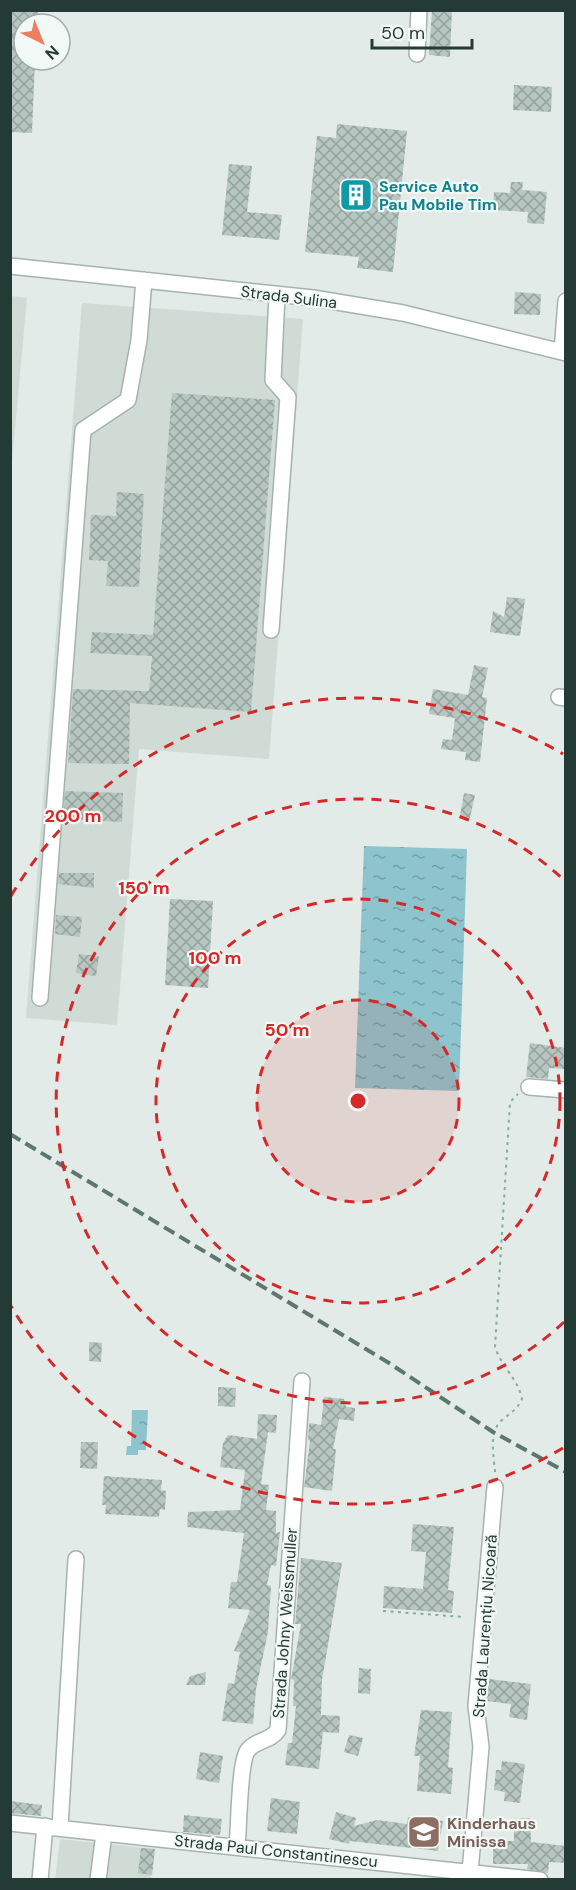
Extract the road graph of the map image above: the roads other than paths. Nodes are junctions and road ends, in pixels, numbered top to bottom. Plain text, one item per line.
1 (419, 10) edge
2 (417, 54) dead end
3 (11, 271) edge
4 (144, 280) junction
5 (277, 295) junction
6 (566, 301) edge
7 (564, 353) edge
8 (271, 630) dead end
9 (40, 998) dead end
10 (529, 1087) road end
11 (566, 1090) edge
12 (302, 1381) dead end
13 (495, 1487) road end
14 (76, 1559) dead end
15 (10, 1823) edge
16 (53, 1827) junction
17 (104, 1833) junction
18 (237, 1847) junction
19 (470, 1872) junction
20 (442, 1874) edge
21 (40, 1880) edge
22 (98, 1880) edge
23 (540, 1880) edge

1 - 2 street
3 - 4 street, Strada Sulina
4 - 5 street, Strada Sulina
4 - 9 street
5 - 7 street, Strada Sulina
5 - 8 street
6 - 7 street
10 - 11 street
12 - 18 street, Strada Johny Weissmuller
13 - 19 street, Strada Laurențiu Nicoară
14 - 16 street
15 - 16 street, Strada Paul Constantinescu
16 - 17 street, Strada Paul Constantinescu
16 - 21 street
17 - 18 street, Strada Paul Constantinescu
17 - 22 street
18 - 20 street, Strada Paul Constantinescu
19 - 20 street, Strada Paul Constantinescu
19 - 23 street, Strada Paul Constantinescu

